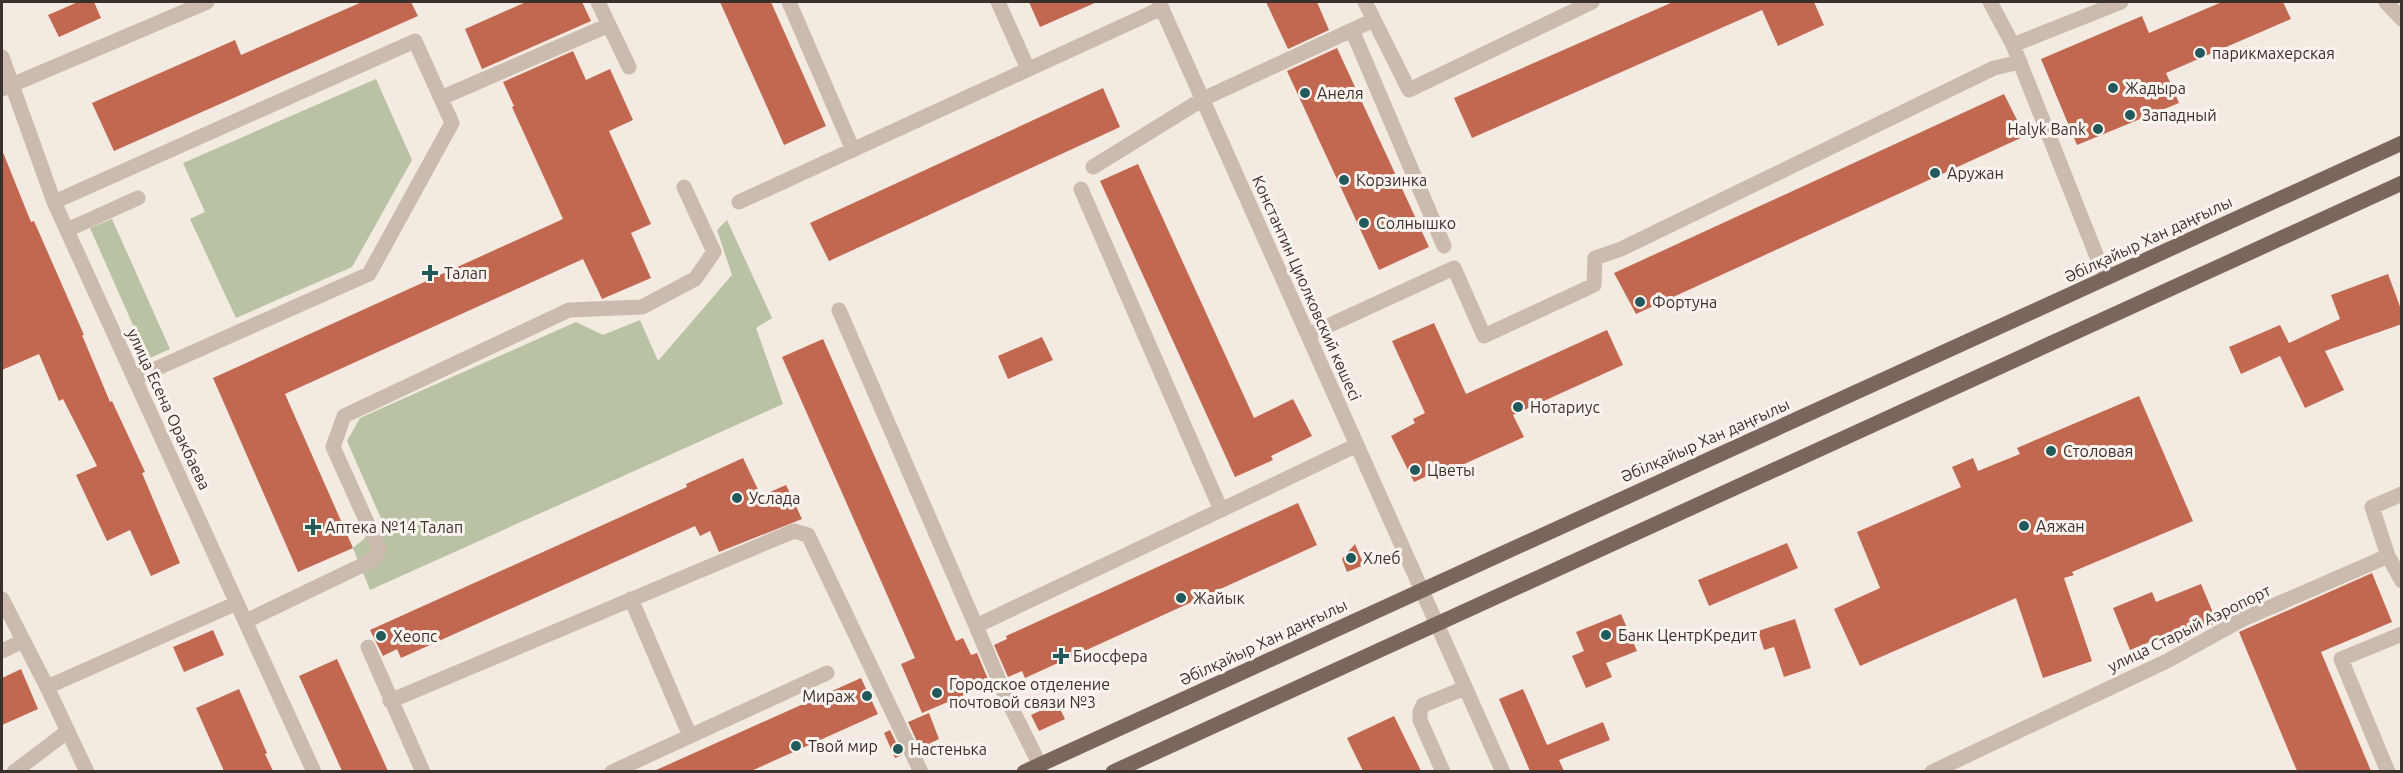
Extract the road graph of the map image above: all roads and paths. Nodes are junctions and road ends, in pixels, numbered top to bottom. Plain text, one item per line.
1 (207, 2) edge
2 (598, 2) edge
3 (789, 2) edge
4 (998, 2) edge
5 (1365, 2) edge
6 (1592, 2) edge
7 (1990, 2) edge
8 (2121, 2) edge
9 (2386, 2) edge
10 (1161, 5) edge
11 (2402, 19) edge
12 (1374, 20) junction
13 (609, 25) junction
14 (1352, 30) junction
15 (2013, 45) junction
16 (2, 57) edge
17 (2020, 62) junction
18 (629, 67) dead end
19 (1028, 69) junction
20 (7, 86) edge
21 (441, 98) junction
22 (1203, 99) junction
23 (2402, 143) edge
24 (853, 150) junction
25 (1092, 167) dead end
26 (2402, 183) edge
27 (684, 187) dead end
28 (1081, 189) dead end
29 (138, 198) dead end
30 (54, 202) junction
31 (739, 202) dead end
32 (67, 230) junction
33 (1444, 246) dead end
34 (2110, 276) junction
35 (839, 310) dead end
36 (1308, 335) junction
37 (135, 378) junction
38 (1357, 445) junction
39 (2402, 494) edge
40 (1221, 510) junction
41 (2388, 556) junction
42 (2402, 581) edge
43 (1421, 589) junction
44 (2, 599) edge
45 (631, 599) junction
46 (237, 603) junction
47 (246, 621) junction
48 (1436, 623) junction
49 (976, 626) junction
50 (2402, 634) edge
51 (24, 641) junction
52 (368, 647) dead end
53 (2, 651) edge
54 (827, 673) dead end
55 (47, 687) junction
56 (1465, 688) junction
57 (390, 701) junction
58 (68, 731) junction
59 (690, 736) junction
60 (1040, 765) junction
61 (14, 771) edge
62 (87, 771) edge
63 (314, 771) edge
64 (423, 771) edge
65 (612, 771) edge
66 (921, 771) edge
67 (1024, 771) edge
68 (1113, 771) edge
69 (1443, 771) edge
70 (1503, 771) edge
71 (1932, 771) edge
72 (2388, 771) edge

1 - 20 street
2 - 13 street
3 - 24 street
4 - 19 street
5 - 12 street
6 - 12 street
7 - 15 street
8 - 15 street
9 - 11 street
10 - 19 street
10 - 22 street, Константин Циолковский көшесі
12 - 14 street
13 - 18 street
13 - 21 street
14 - 22 street
14 - 33 street
15 - 17 street
16 - 20 street, улица Есена Оракбаева
17 - 34 street
17 - 36 street
19 - 24 street
20 - 30 street, улица Есена Оракбаева
21 - 30 street
21 - 37 street
22 - 25 street
22 - 36 street, Константин Циолковский көшесі
23 - 34 main road, Әбілқайыр Хан даңғылы
24 - 31 street
26 - 48 main road
27 - 47 street
28 - 40 street
29 - 32 street
30 - 32 street, улица Есена Оракбаева
32 - 37 street, улица Есена Оракбаева
34 - 43 main road, Әбілқайыр Хан даңғылы
35 - 49 street
36 - 38 street, Константин Циолковский көшесі
37 - 46 street, улица Есена Оракбаева
38 - 40 street
38 - 43 street, Константин Циолковский көшесі
39 - 41 street
40 - 49 street
41 - 42 street
41 - 71 street, улица Старый Аэропорт
43 - 48 street, Константин Циолковский көшесі
43 - 60 main road, Әбілқайыр Хан даңғылы
44 - 51 street
45 - 57 street
45 - 59 street
45 - 66 street
46 - 47 street, улица Есена Оракбаева
46 - 55 street
47 - 63 street, улица Есена Оракбаева
48 - 56 street, Константин Циолковский көшесі
48 - 68 main road
49 - 60 street
50 - 72 street
51 - 53 street
51 - 55 street
52 - 57 street
54 - 59 street
55 - 58 street
56 - 69 street
56 - 70 street, Константин Циолковский көшесі
57 - 64 street
58 - 61 street
58 - 62 street
59 - 65 street
60 - 67 main road, Әбілқайыр Хан даңғылы

